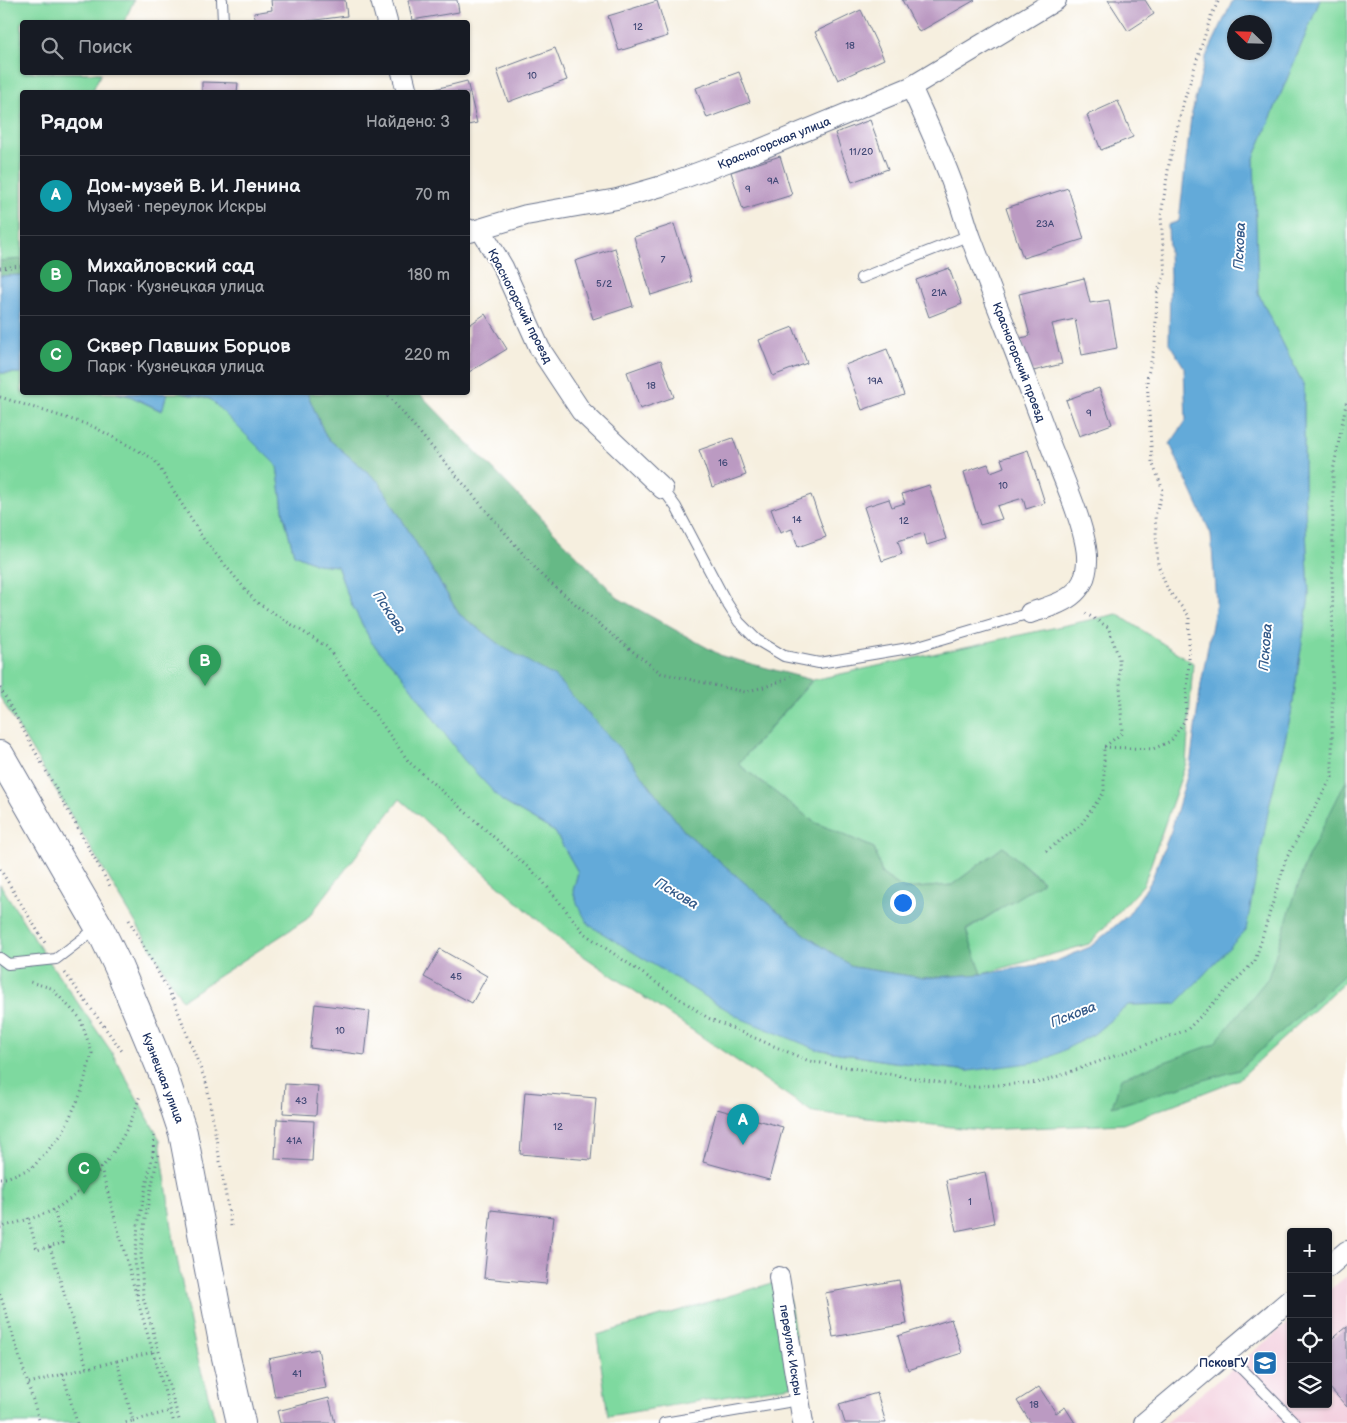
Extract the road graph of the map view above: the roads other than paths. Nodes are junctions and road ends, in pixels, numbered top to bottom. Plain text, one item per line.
1 (222, 0) edge
2 (381, 0) edge
3 (1056, 0) edge
4 (223, 20) edge
5 (386, 20) edge
6 (403, 75) edge
7 (911, 87) junction
8 (406, 90) edge
9 (473, 231) edge
10 (970, 236) junction
11 (861, 278) dead end
12 (663, 489) joint
13 (1030, 614) joint
14 (1, 758) edge
15 (99, 927) junction
16 (0, 958) edge
17 (1347, 1251) edge
18 (1332, 1264) edge
19 (779, 1277) dead end
20 (1287, 1301) edge
21 (1224, 1355) junction
22 (799, 1400) junction
23 (241, 1423) edge
24 (664, 1423) edge
25 (803, 1423) edge
26 (1144, 1423) edge
27 (1295, 1423) edge

1 - 4 lane
2 - 5 street
3 - 7 street, Красногорская улица
6 - 8 street
7 - 9 street, Красногорская улица
7 - 10 street, Красногорский проезд
9 - 12 street, Красногорский проезд
10 - 11 lane
10 - 13 street, Красногорский проезд
12 - 13 lane
14 - 15 street, Кузнецкая улица
15 - 16 lane
15 - 23 street, Кузнецкая улица
17 - 18 street
19 - 22 street, переулок Искры
20 - 21 street
21 - 26 street
21 - 27 lane
22 - 24 lane
22 - 25 street, переулок Искры

